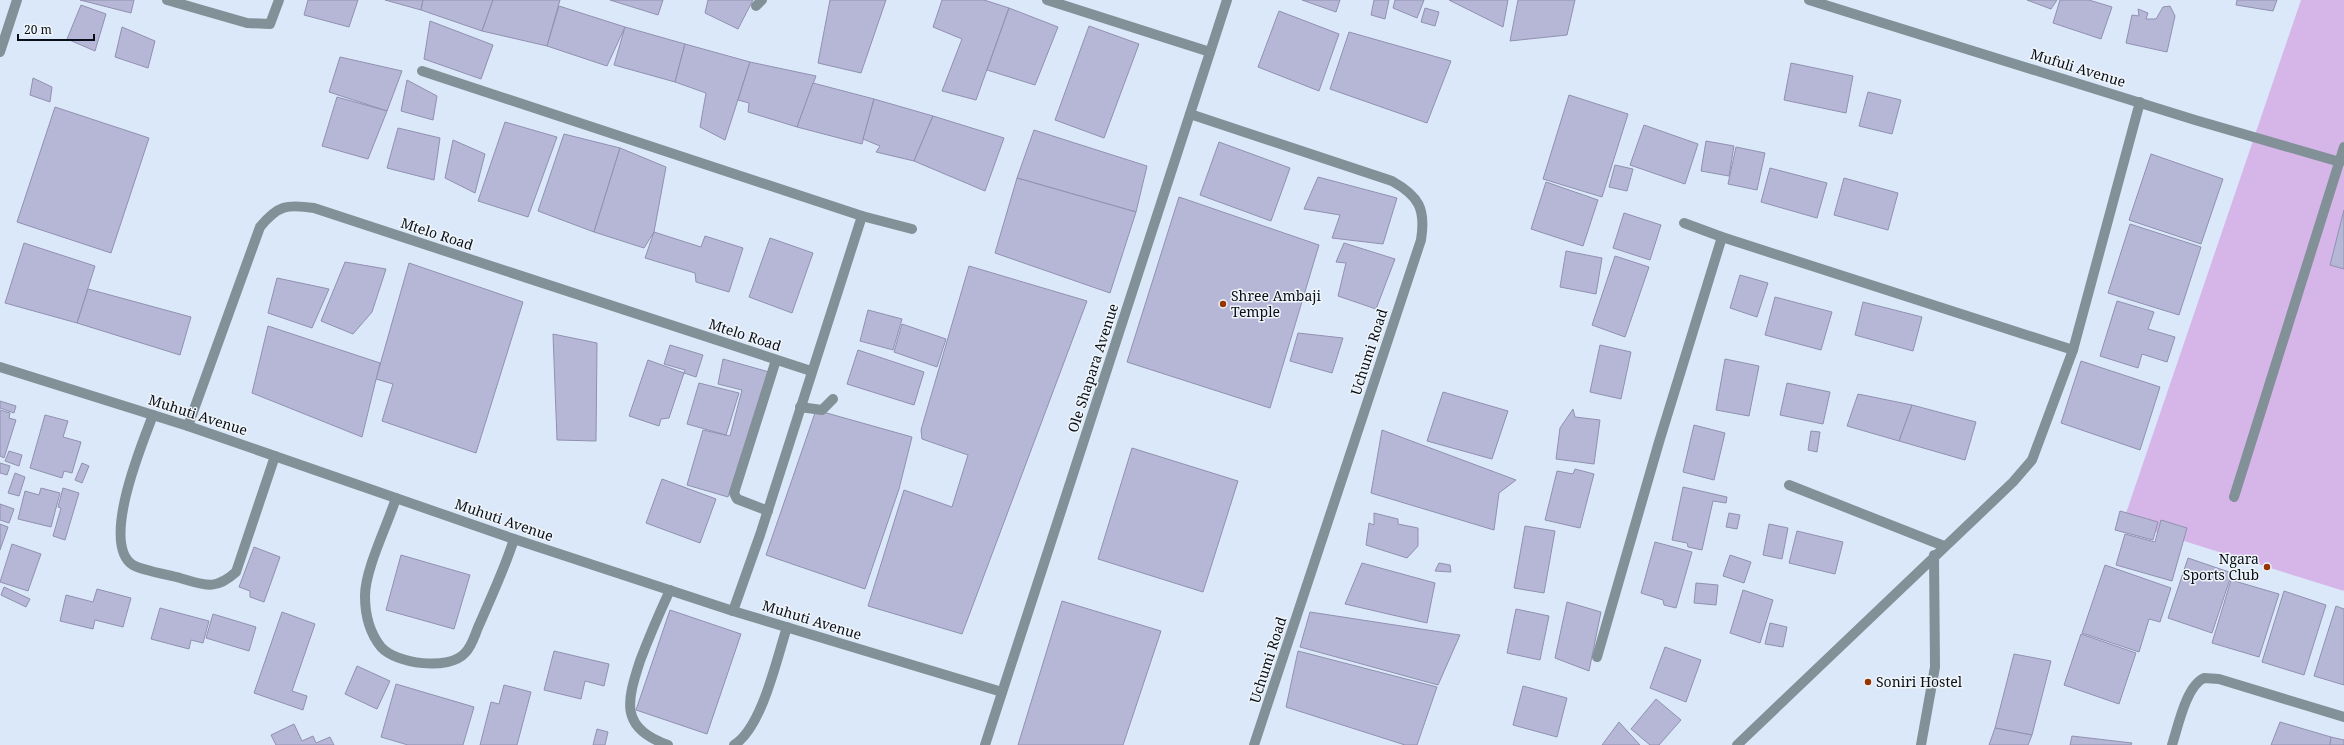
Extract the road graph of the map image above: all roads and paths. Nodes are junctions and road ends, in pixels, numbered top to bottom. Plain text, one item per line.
1 (17, 0) edge
2 (167, 0) edge
3 (279, 0) edge
4 (1047, 0) edge
5 (1227, 0) edge
6 (1809, 0) edge
7 (0, 52) edge
8 (1210, 52) junction
9 (422, 71) dead end
10 (2140, 102) junction
11 (1190, 114) junction
12 (2344, 147) edge
13 (2340, 162) junction
14 (862, 216) junction
15 (1684, 223) dead end
16 (912, 229) dead end
17 (1722, 238) junction
18 (2073, 350) junction
19 (776, 360) junction
20 (0, 367) edge
21 (811, 371) junction
22 (833, 399) dead end
23 (800, 407) junction
24 (153, 415) junction
25 (188, 426) junction
26 (275, 456) junction
27 (1789, 485) dead end
28 (2234, 497) dead end
29 (396, 498) junction
30 (768, 511) junction
31 (514, 539) junction
32 (1944, 546) junction
33 (1934, 555) junction
34 (670, 590) junction
35 (733, 611) junction
36 (788, 627) junction
37 (1597, 657) dead end
38 (1002, 692) junction
39 (2344, 718) edge
40 (668, 745) edge
41 (734, 745) edge
42 (985, 745) edge
43 (1254, 745) edge
44 (1737, 745) edge
45 (1921, 745) edge
46 (2172, 745) edge

1 - 7 street
2 - 3 street
4 - 8 street
5 - 8 street, Ole Shapara Avenue
6 - 10 street, Mufuli Avenue
8 - 11 street, Ole Shapara Avenue
9 - 14 street
10 - 13 street, Mufuli Avenue
10 - 18 street
11 - 38 street, Ole Shapara Avenue
11 - 43 street, Uchumi Road
12 - 13 street
13 - 28 street
14 - 16 street
14 - 21 street
15 - 17 street
17 - 18 street
17 - 37 street
18 - 32 street
19 - 21 street, Mtelo Road
19 - 25 street, Mtelo Road
19 - 30 street
20 - 24 street, Muhuti Avenue
21 - 23 street
22 - 23 street
23 - 30 street
24 - 25 street, Muhuti Avenue
24 - 26 street
25 - 26 street, Muhuti Avenue
26 - 29 street, Muhuti Avenue
27 - 32 street
29 - 31 street, Muhuti Avenue
29 - 31 street
30 - 35 street
31 - 34 street, Muhuti Avenue
32 - 33 street
33 - 44 street
33 - 45 street
34 - 35 street, Muhuti Avenue
34 - 40 street
35 - 36 street, Muhuti Avenue
36 - 38 street, Muhuti Avenue
36 - 41 street
38 - 42 street, Ole Shapara Avenue
39 - 46 street

